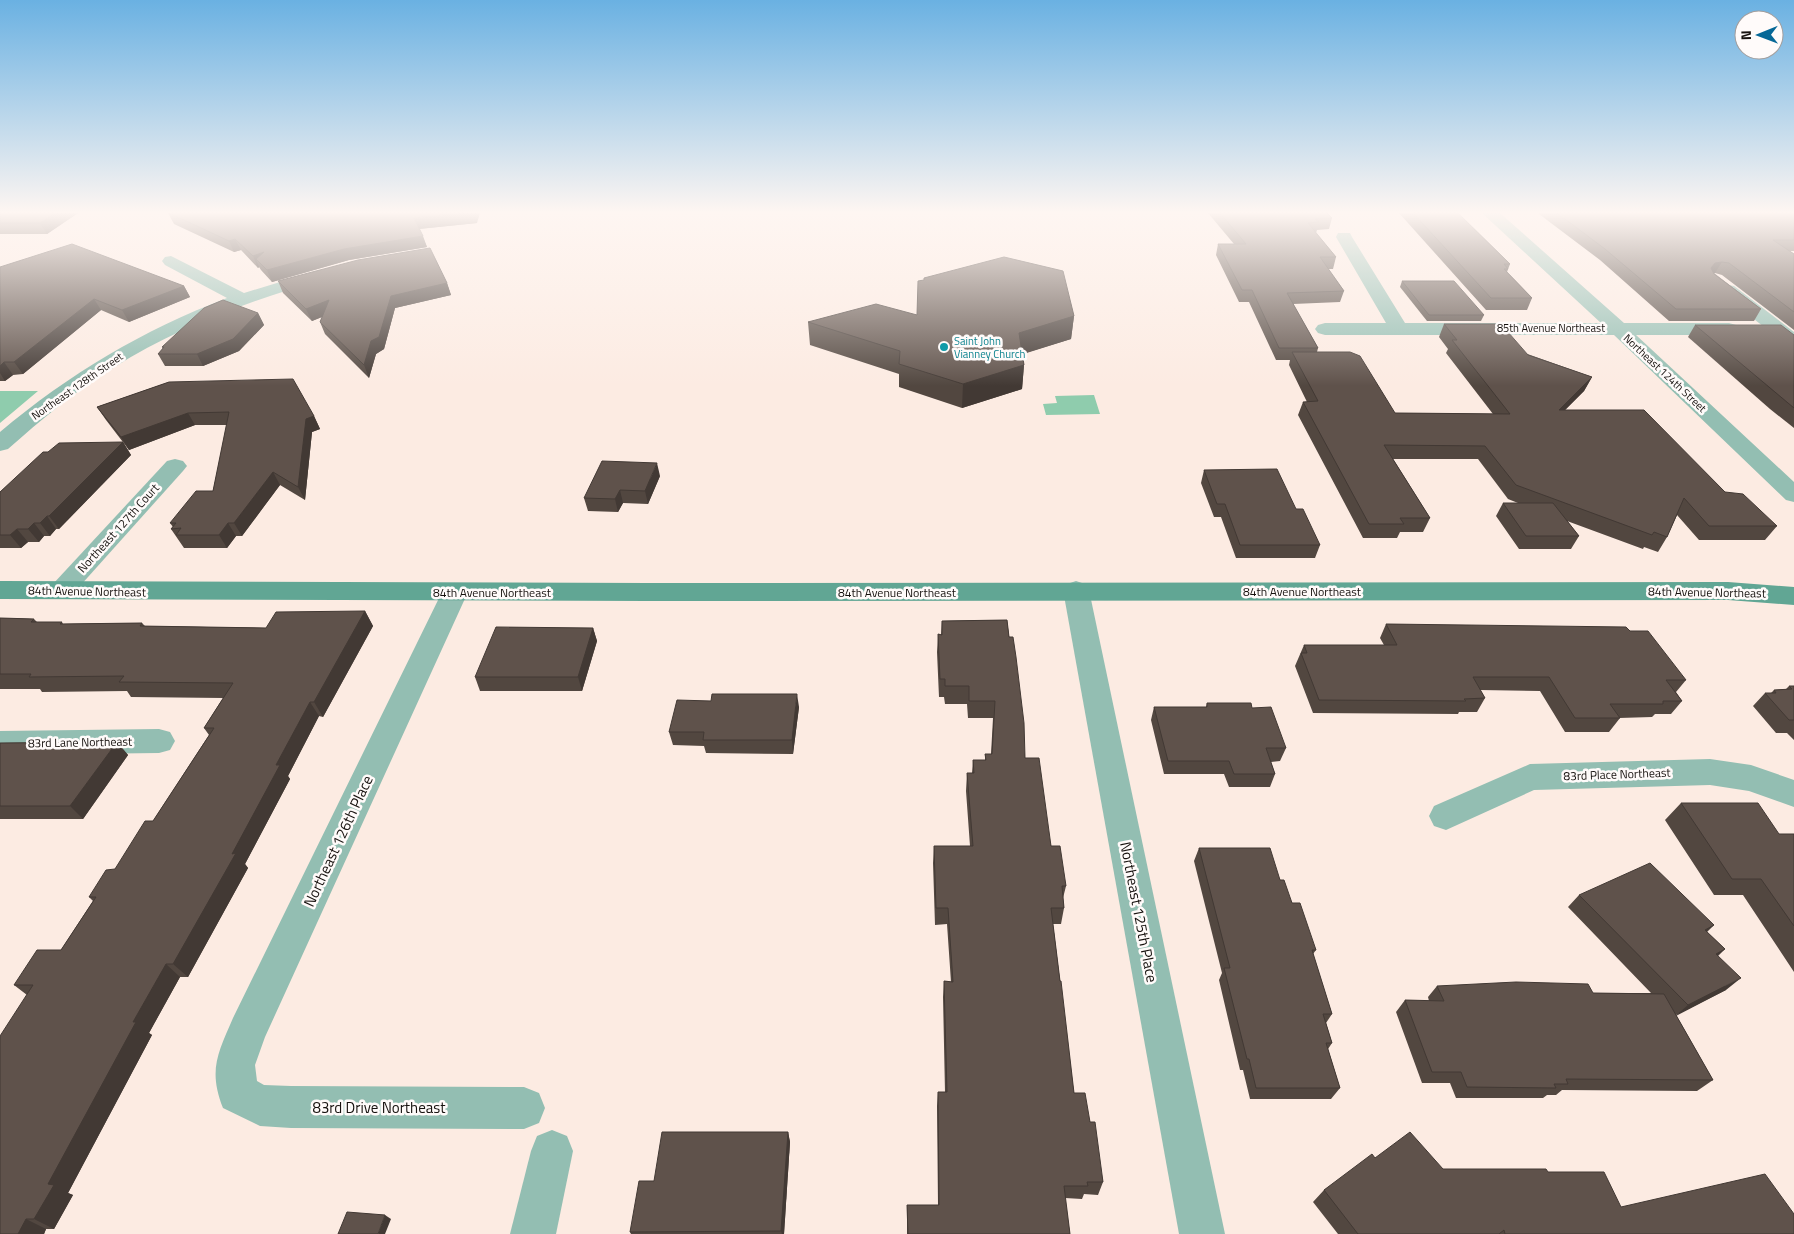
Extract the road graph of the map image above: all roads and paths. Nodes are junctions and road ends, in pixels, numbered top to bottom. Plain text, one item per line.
1 (189, 271) edge
2 (1364, 271) edge
3 (1554, 271) edge
4 (332, 272) edge
5 (1715, 280) edge
6 (242, 299) junction
7 (1325, 328) dead end
8 (1398, 328) junction
9 (1618, 328) junction
10 (1778, 329) junction
11 (1794, 341) edge
12 (0, 444) edge
13 (174, 466) dead end
14 (1794, 495) edge
15 (0, 590) edge
16 (62, 590) junction
17 (1076, 590) junction
18 (455, 592) junction
19 (1794, 596) edge
20 (159, 741) dead end
21 (0, 743) edge
22 (1794, 794) edge
23 (1446, 816) dead end
24 (238, 1093) joint
25 (524, 1108) dead end
26 (552, 1151) dead end
27 (533, 1234) edge
28 (1202, 1234) edge

1 - 6 street
2 - 8 street
3 - 9 street, Northeast 124th Street
4 - 6 street, Northeast 128th Street
5 - 10 street
6 - 12 street, Northeast 128th Street
7 - 8 street, 85th Avenue Northeast
8 - 9 street, 85th Avenue Northeast
9 - 10 street, 85th Avenue Northeast
9 - 14 street, Northeast 124th Street
10 - 11 street
13 - 16 street, Northeast 127th Court
15 - 16 street, 84th Avenue Northeast
16 - 18 street, 84th Avenue Northeast
17 - 18 street, 84th Avenue Northeast
17 - 19 street, 84th Avenue Northeast
17 - 28 street, Northeast 125th Place
18 - 24 street, Northeast 126th Place
20 - 21 street, 83rd Lane Northeast
22 - 23 street, 83rd Place Northeast
24 - 25 street, 83rd Drive Northeast
26 - 27 street

